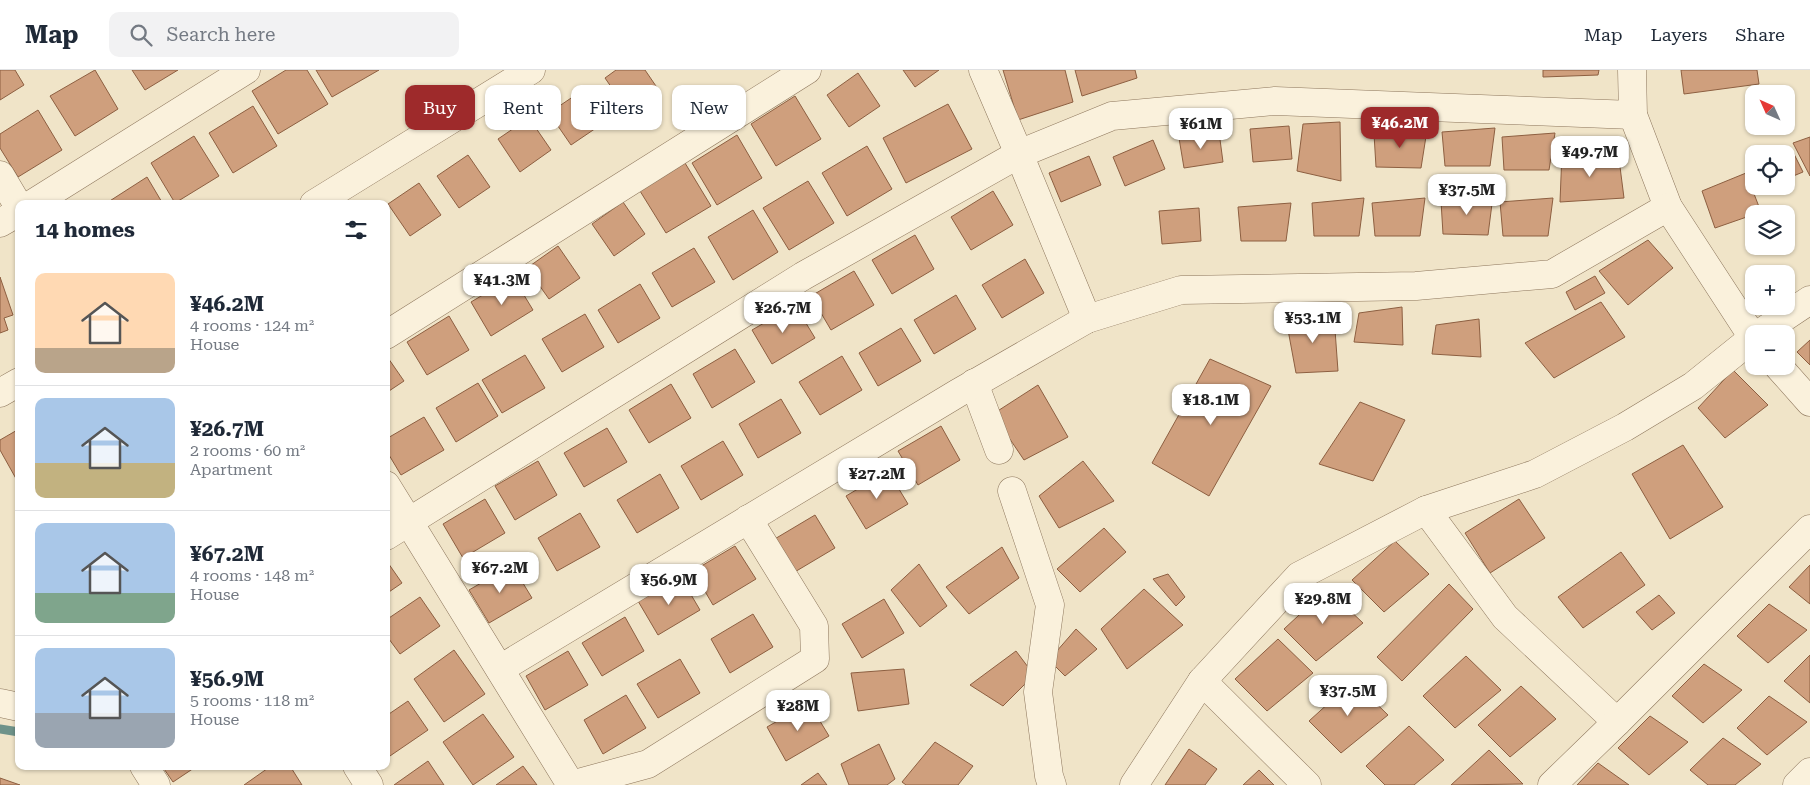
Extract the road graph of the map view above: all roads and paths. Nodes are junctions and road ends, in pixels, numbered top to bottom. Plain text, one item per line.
1 (246, 70) edge
2 (531, 70) edge
3 (807, 70) edge
4 (982, 70) edge
5 (1632, 70) edge
6 (1633, 115) junction
7 (1019, 154) junction
8 (0, 176) edge
9 (15, 200) edge
10 (38, 200) edge
11 (320, 200) edge
12 (1668, 207) junction
13 (15, 214) edge
14 (0, 223) edge
15 (1810, 300) edge
16 (1087, 319) junction
17 (1747, 325) edge
18 (1773, 325) edge
19 (390, 332) edge
20 (1745, 345) edge
21 (1786, 375) edge
22 (974, 383) junction
23 (15, 384) edge
24 (0, 393) edge
25 (1810, 402) edge
26 (999, 450) dead end
27 (390, 491) edge
28 (1012, 492) dead end
29 (1426, 510) junction
30 (748, 520) junction
31 (409, 522) junction
32 (1810, 529) edge
33 (390, 534) edge
34 (500, 669) junction
35 (1202, 680) junction
36 (0, 703) edge
37 (15, 706) edge
38 (1617, 722) junction
39 (147, 770) edge
40 (360, 770) edge
41 (1810, 772) edge
42 (156, 785) edge
43 (369, 785) edge
44 (1052, 785) edge
45 (1134, 785) edge
46 (1307, 785) edge
47 (1552, 785) edge
48 (1797, 785) edge

1 - 10 street
2 - 11 street
3 - 19 street
4 - 7 street
5 - 6 street
6 - 7 street
6 - 12 street
7 - 16 street
7 - 31 street
8 - 9 street
12 - 16 street
12 - 17 street
13 - 14 street
15 - 18 street
16 - 22 street
20 - 29 street
21 - 25 street
22 - 26 street
22 - 30 street
23 - 24 street
27 - 31 street
28 - 44 street
29 - 35 street
29 - 38 street
30 - 34 street
30 - 34 street
31 - 33 street
31 - 34 street
32 - 38 street
35 - 45 street
35 - 46 street
36 - 37 street
38 - 47 street
39 - 42 street
40 - 43 street
41 - 48 street

